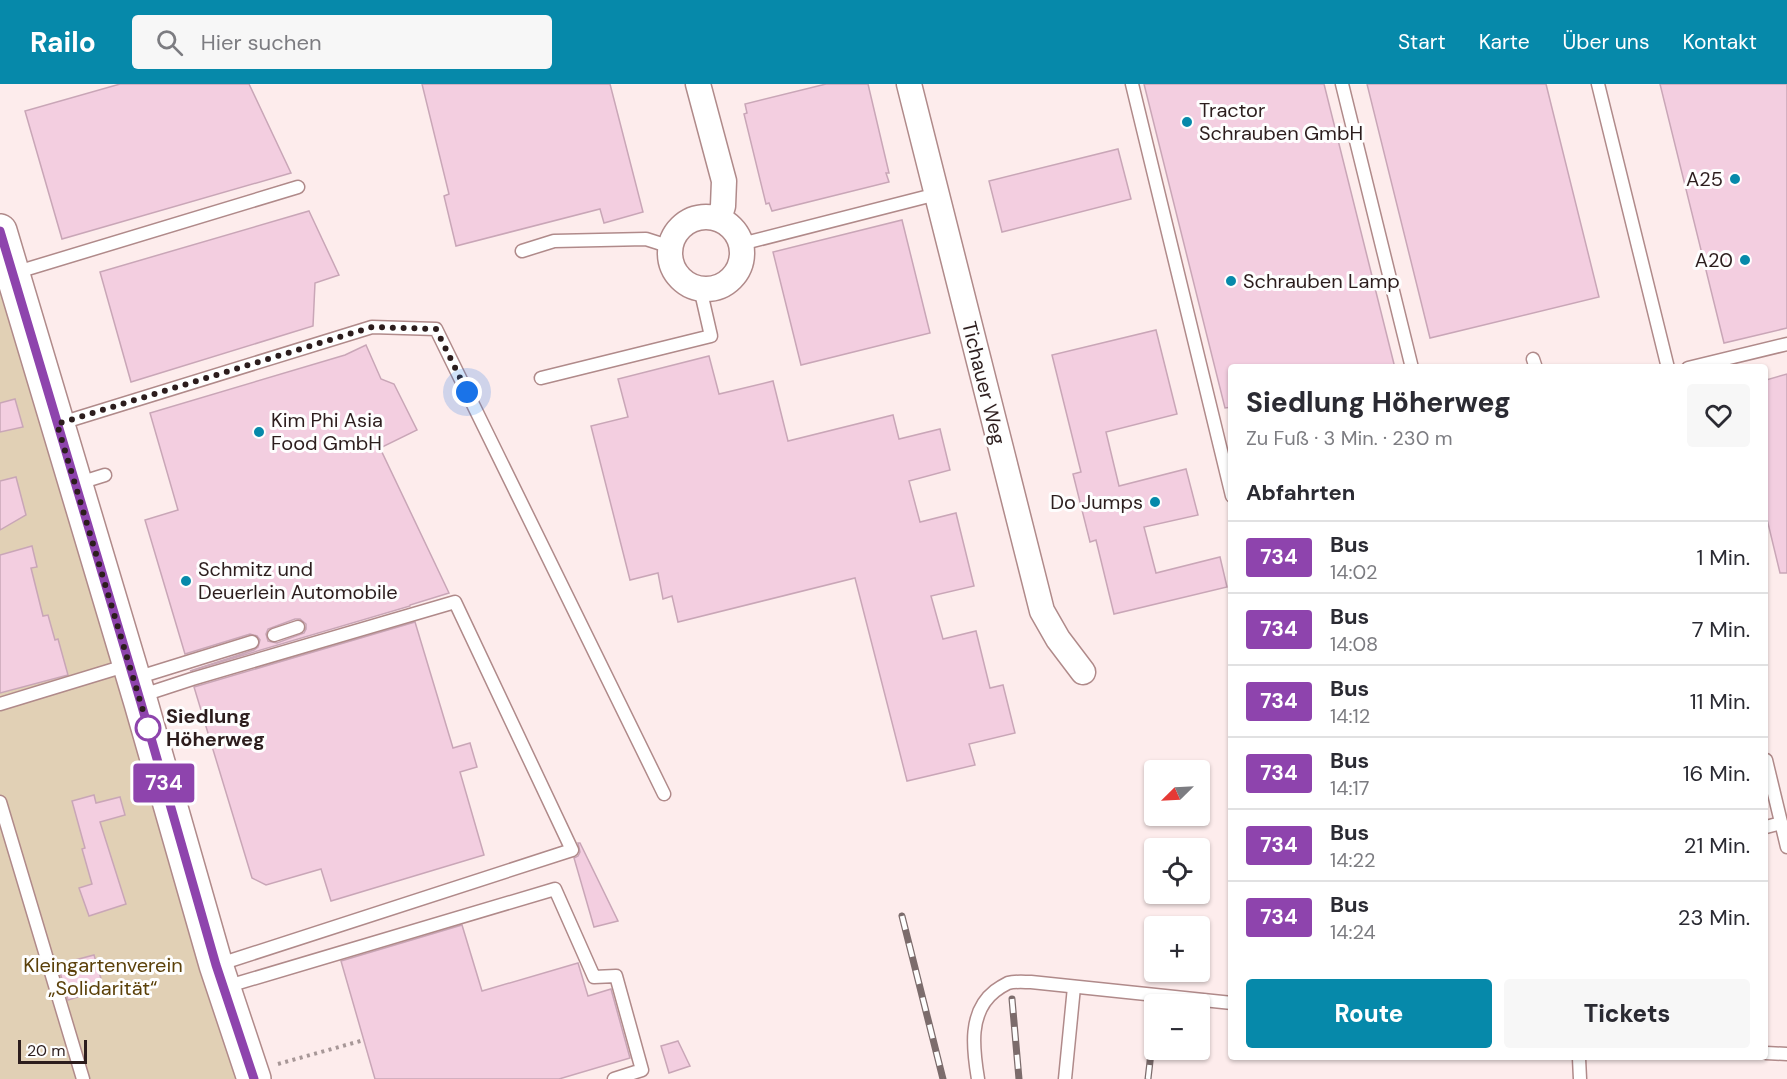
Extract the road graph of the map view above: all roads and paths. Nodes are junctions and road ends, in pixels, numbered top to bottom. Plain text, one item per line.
1 (698, 84) edge
2 (909, 84) edge
3 (1132, 84) edge
4 (1342, 84) edge
5 (1598, 84) edge
6 (298, 187) dead end
7 (937, 194) junction
8 (719, 219) junction
9 (0, 231) edge
10 (741, 244) junction
11 (671, 247) junction
12 (522, 251) dead end
13 (13, 273) junction
14 (700, 288) junction
15 (1787, 344) edge
16 (1411, 364) edge
17 (1667, 364) edge
18 (1704, 364) edge
19 (541, 378) dead end
20 (57, 424) junction
21 (1228, 480) edge
22 (298, 627) dead end
23 (274, 635) dead end
24 (252, 642) dead end
25 (1083, 672) dead end
26 (134, 680) junction
27 (0, 704) edge
28 (1768, 769) edge
29 (664, 794) dead end
30 (0, 802) edge
31 (1781, 824) junction
32 (1768, 826) edge
33 (1787, 847) edge
34 (219, 976) junction
35 (1074, 987) junction
36 (1228, 1003) edge
37 (364, 1040) dead end
38 (1768, 1053) edge
39 (1787, 1054) edge
40 (1579, 1060) edge
41 (253, 1075) edge
42 (83, 1079) edge
43 (614, 1079) edge
44 (978, 1079) edge
45 (1065, 1079) edge
46 (1580, 1079) edge

1 - 8 street
2 - 7 street, Tichauer Weg
3 - 21 lane
4 - 16 lane
5 - 17 lane
6 - 13 lane
7 - 10 lane
7 - 25 street, Tichauer Weg
8 - 10 street
8 - 11 street
9 - 13 street
10 - 14 street
11 - 12 lane
11 - 14 street
13 - 20 street
14 - 19 lane
15 - 18 lane
20 - 26 street
20 - 29 lane
22 - 23 lane
24 - 26 lane
26 - 27 lane
26 - 34 street
26 - 34 lane
28 - 31 lane
30 - 42 lane
31 - 32 lane
31 - 33 lane
34 - 41 street
34 - 43 lane
35 - 36 lane
35 - 44 lane
35 - 45 lane
37 - 41 path
38 - 39 lane
40 - 46 lane

